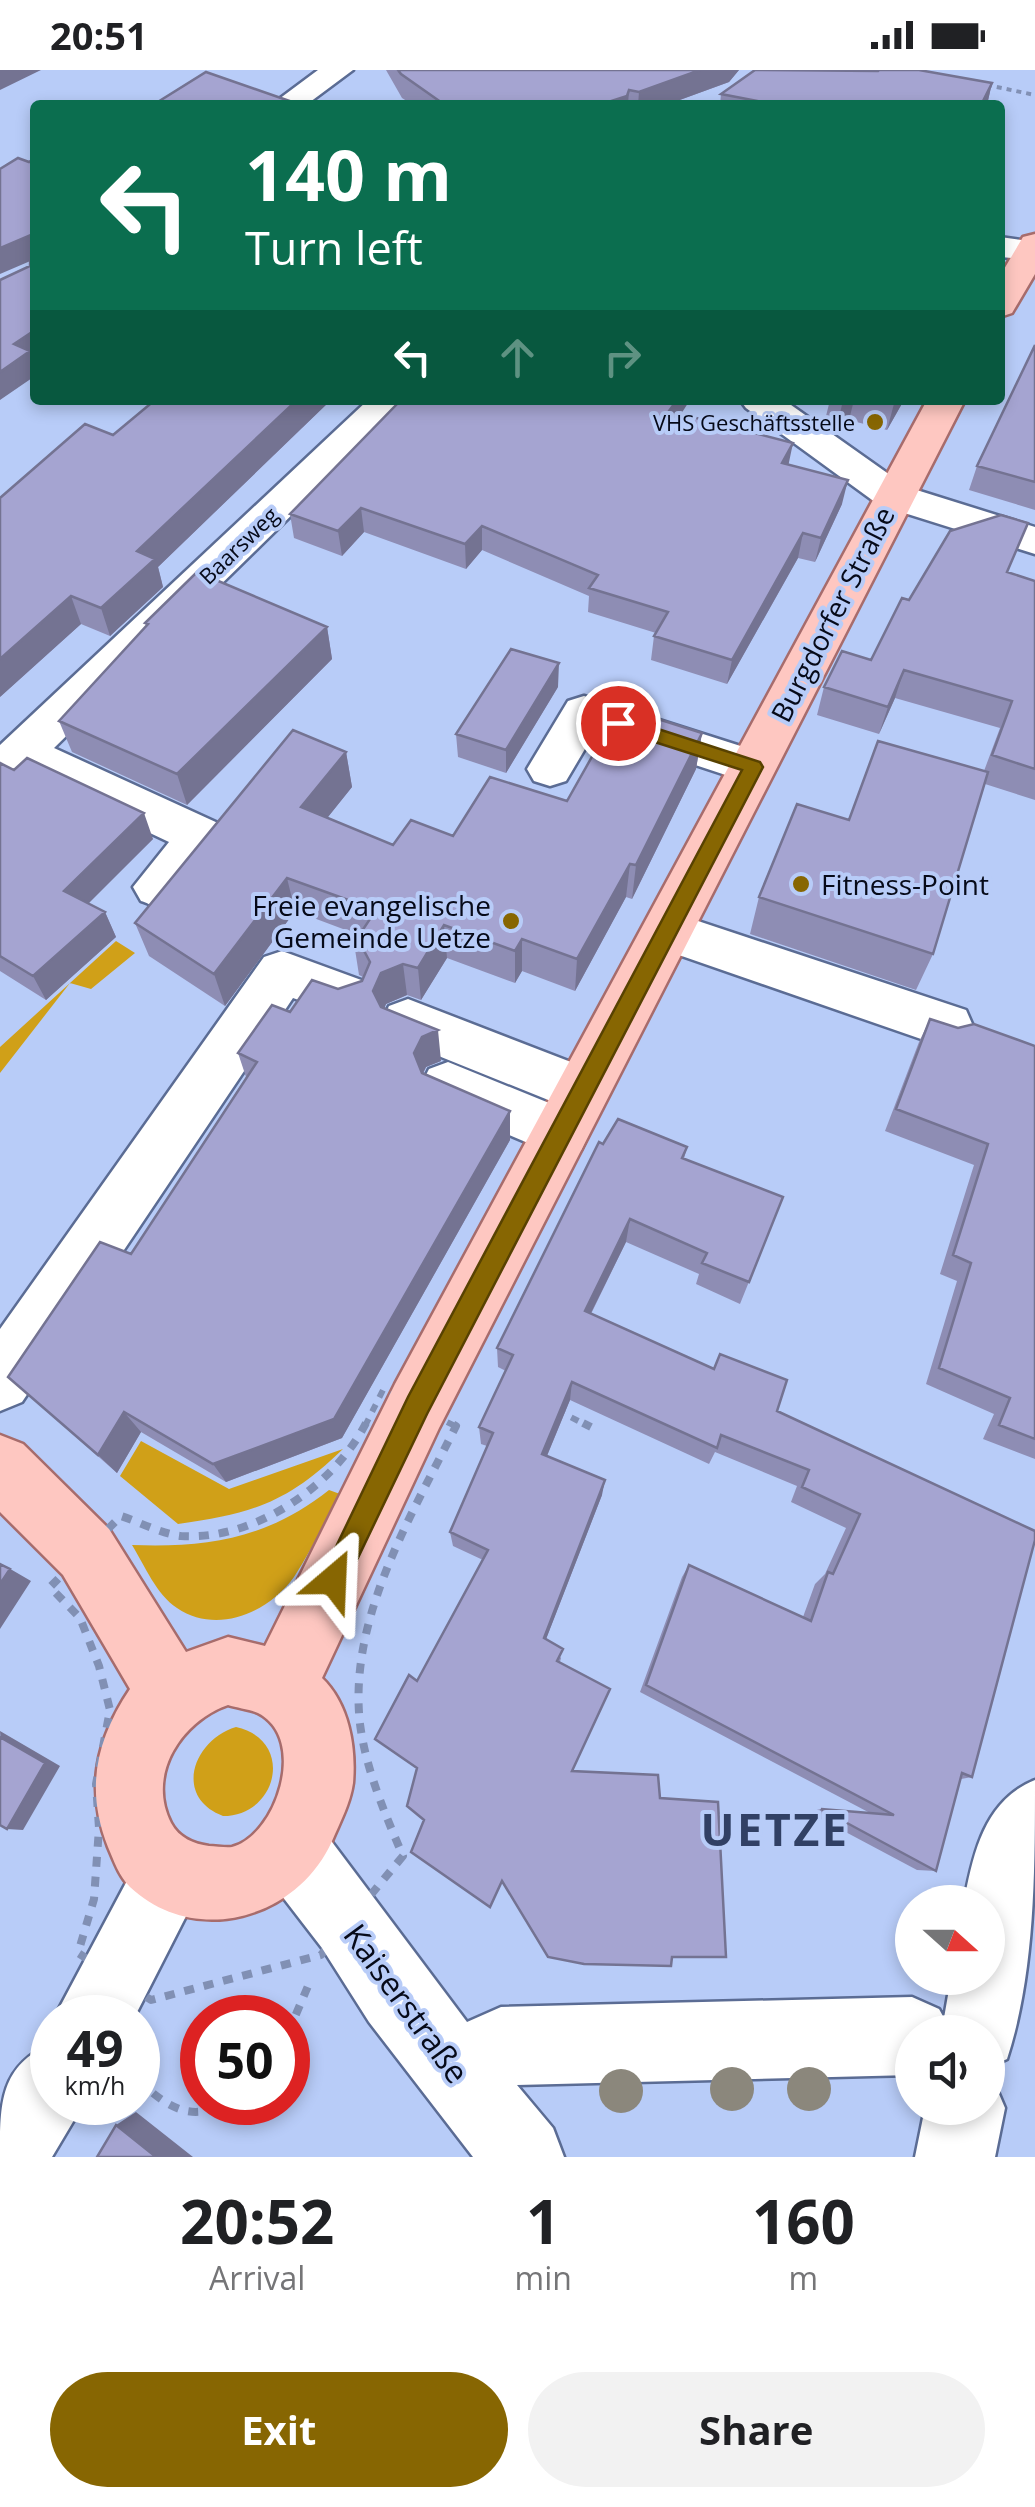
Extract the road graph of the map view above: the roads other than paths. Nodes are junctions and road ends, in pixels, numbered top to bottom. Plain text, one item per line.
1 (328, 80) edge
2 (294, 100) edge
3 (1022, 247) edge
4 (1005, 293) edge
5 (385, 405) edge
6 (766, 405) edge
7 (943, 405) edge
8 (893, 496) junction
9 (1035, 541) edge
10 (11, 762) edge
11 (754, 767) junction
12 (550, 769) dead end
13 (158, 888) edge
14 (668, 931) junction
15 (346, 996) edge
16 (408, 1021) edge
17 (947, 1026) edge
18 (448, 1085) edge
19 (572, 1112) junction
20 (0, 1381) edge
21 (0, 1467) edge
22 (283, 1684) junction
23 (172, 1694) junction
24 (1035, 1816) edge
25 (291, 1848) junction
26 (170, 1873) junction
27 (104, 1995) edge
28 (983, 2015) edge
29 (895, 2036) edge
30 (456, 2070) junction
31 (30, 2118) edge
32 (961, 2125) edge
33 (6, 2157) edge
34 (524, 2157) edge
35 (954, 2157) edge

1 - 2 street
3 - 4 main road
5 - 10 street, Baarsweg
6 - 8 street
7 - 8 main road, Burgdorfer Straße
8 - 9 street
8 - 11 main road, Burgdorfer Straße
10 - 13 street
11 - 12 street
11 - 14 main road, Burgdorfer Straße
14 - 17 street
14 - 19 main road, Burgdorfer Straße
15 - 20 street
16 - 19 street
18 - 19 street
19 - 22 main road, Burgdorfer Straße
21 - 23 main road
22 - 23 main road
22 - 25 main road
23 - 26 main road
24 - 28 street
25 - 26 main road
25 - 30 street, Kaiserstraße
26 - 27 street
29 - 30 street
30 - 34 street, Kaiserstraße
31 - 33 street
32 - 35 street

